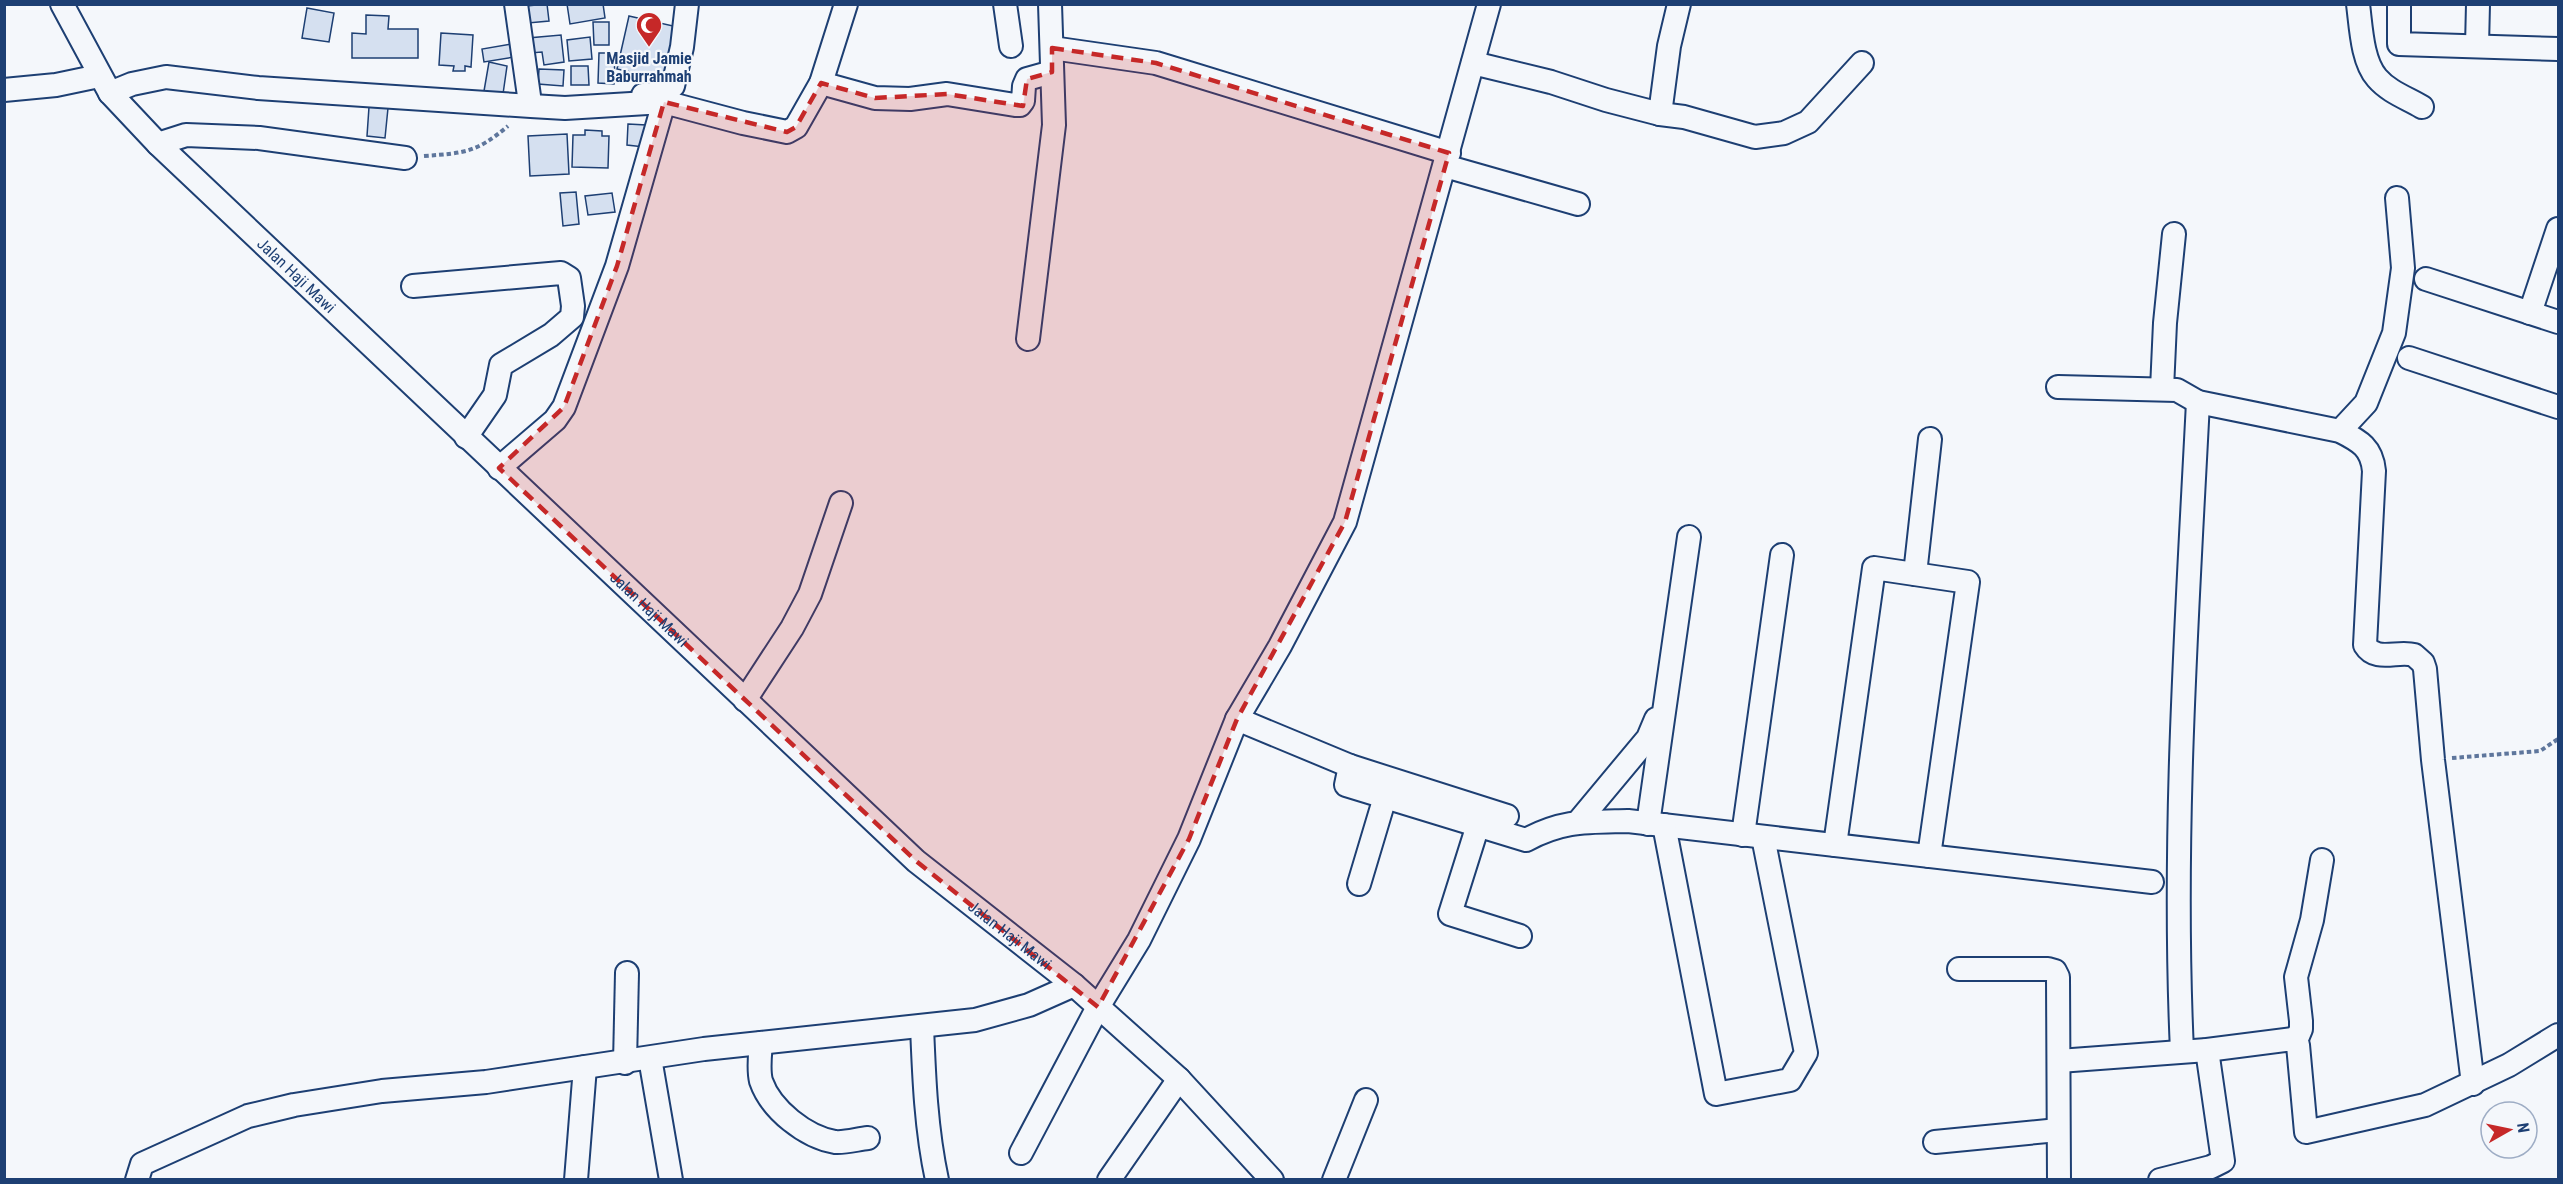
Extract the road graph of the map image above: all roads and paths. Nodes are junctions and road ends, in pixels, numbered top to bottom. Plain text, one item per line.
1 (62, 4) edge
2 (516, 4) edge
3 (687, 4) edge
4 (846, 4) edge
5 (1005, 4) edge
6 (1050, 4) edge
7 (1490, 4) edge
8 (1678, 4) edge
9 (2358, 4) edge
10 (2399, 4) edge
11 (2478, 4) edge
12 (1011, 46) dead end
13 (2477, 46) junction
14 (1052, 48) junction
15 (2559, 49) edge
16 (1473, 63) junction
17 (1862, 63) dead end
18 (1053, 72) junction
19 (821, 83) junction
20 (105, 85) junction
21 (4, 90) edge
22 (530, 101) junction
23 (664, 102) junction
24 (2422, 107) dead end
25 (1660, 114) junction
26 (158, 144) junction
27 (405, 158) joint
28 (1447, 159) junction
29 (2397, 198) dead end
30 (1578, 204) dead end
31 (2559, 229) edge
32 (2174, 234) dead end
33 (2426, 279) dead end
34 (412, 286) dead end
35 (2530, 313) junction
36 (2559, 322) edge
37 (1028, 339) dead end
38 (2409, 358) dead end
39 (2058, 387) dead end
40 (2162, 389) junction
41 (2198, 402) junction
42 (2559, 407) edge
43 (2340, 431) junction
44 (466, 437) junction
45 (1930, 439) dead end
46 (499, 468) junction
47 (841, 503) dead end
48 (1689, 537) dead end
49 (1782, 555) dead end
50 (1915, 574) junction
51 (1667, 690) junction
52 (745, 700) junction
53 (1237, 719) junction
54 (2559, 739) edge
55 (2433, 760) junction
56 (1350, 766) junction
57 (1385, 797) junction
58 (1507, 816) dead end
59 (1578, 822) junction
60 (1656, 824) junction
61 (1478, 825) junction
62 (1753, 836) junction
63 (1835, 845) junction
64 (1929, 856) junction
65 (2322, 860) dead end
66 (2152, 882) dead end
67 (1359, 884) dead end
68 (1520, 936) dead end
69 (1959, 969) dead end
70 (627, 973) dead end
71 (1074, 985) junction
72 (1098, 1007) junction
73 (922, 1026) junction
74 (2559, 1035) edge
75 (2296, 1041) junction
76 (761, 1043) junction
77 (2207, 1050) junction
78 (2182, 1051) junction
79 (650, 1058) junction
80 (2059, 1061) junction
81 (625, 1063) junction
82 (585, 1067) junction
83 (1179, 1079) junction
84 (2473, 1084) junction
85 (1366, 1100) dead end
86 (2058, 1130) junction
87 (867, 1138) dead end
88 (1935, 1142) dead end
89 (1021, 1153) dead end
90 (137, 1179) edge
91 (576, 1179) edge
92 (671, 1179) edge
93 (937, 1179) edge
94 (1109, 1179) edge
95 (1272, 1179) edge
96 (1334, 1179) edge
97 (2059, 1179) edge
98 (2160, 1179) edge

1 - 20 street, Jalan Haji Mawi
2 - 22 street
3 - 22 street
4 - 19 street
5 - 12 street
6 - 14 street
7 - 16 street
8 - 25 street
9 - 24 street
10 - 13 street
11 - 13 street
13 - 15 street
14 - 18 street
14 - 28 street
16 - 25 street
16 - 28 street
17 - 25 street
18 - 19 street
18 - 37 street
19 - 23 street
20 - 21 street
20 - 22 street
20 - 26 street, Jalan Haji Mawi
22 - 23 street
22 - 27 path
23 - 46 street
26 - 27 street
26 - 44 street, Jalan Haji Mawi
28 - 30 street
28 - 53 street
29 - 43 street
31 - 35 street
32 - 40 street
33 - 35 street
34 - 44 street
35 - 36 street
38 - 42 street
39 - 40 street
40 - 41 street
41 - 43 street
41 - 78 street
43 - 55 street
44 - 46 street, Jalan Haji Mawi
45 - 50 street
46 - 52 street, Jalan Haji Mawi
47 - 52 street
48 - 51 street
49 - 62 street
50 - 63 street
50 - 64 street
51 - 59 street
51 - 60 street
52 - 71 street, Jalan Haji Mawi
53 - 56 street
53 - 72 street
54 - 55 path
55 - 84 street
56 - 57 street
56 - 58 street
57 - 61 street
57 - 67 street
59 - 60 street
59 - 61 street
60 - 62 street
60 - 62 street
61 - 68 street
62 - 63 street
63 - 64 street
64 - 66 street
65 - 75 street
69 - 80 street
70 - 81 street
71 - 72 street, Jalan Haji Mawi
71 - 73 street
72 - 83 street, Jalan Haji Mawi
72 - 89 street
73 - 76 street
73 - 93 street
74 - 84 street
75 - 77 street
75 - 84 street
76 - 79 street
76 - 87 street
77 - 78 street
77 - 98 street
78 - 80 street
79 - 81 street
79 - 92 street
80 - 86 street
81 - 82 street
82 - 90 street
82 - 91 street
83 - 94 street
83 - 95 street, Jalan Haji Mawi
85 - 96 street
86 - 88 street
86 - 97 street

